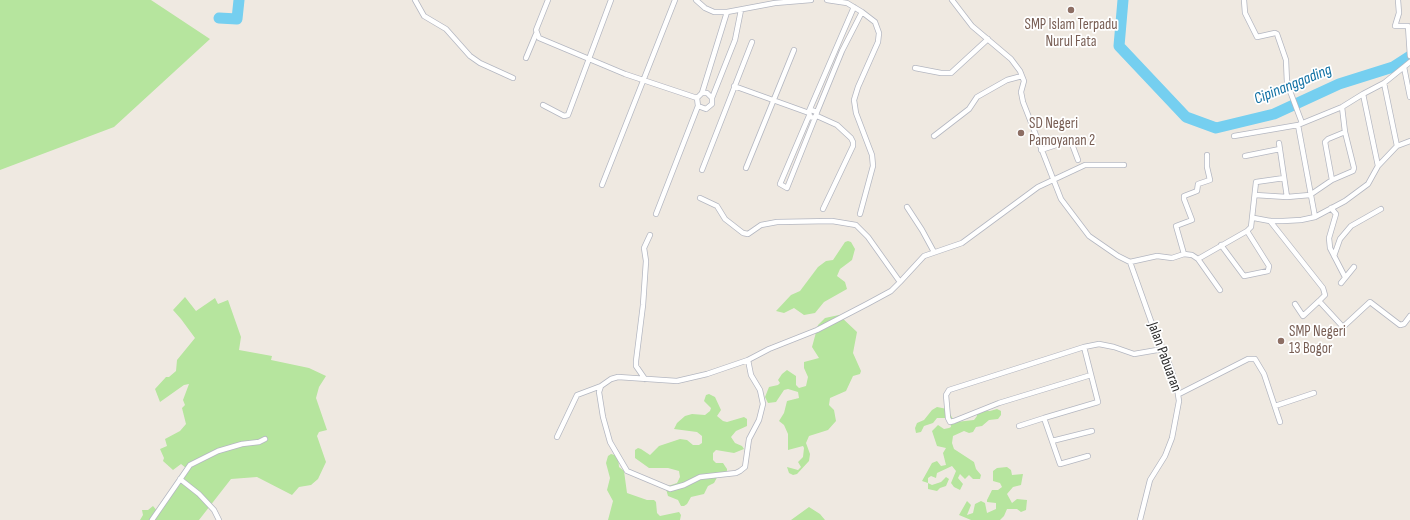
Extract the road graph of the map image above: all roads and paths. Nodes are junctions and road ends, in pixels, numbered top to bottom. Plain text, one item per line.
1 (415, 0) edge
2 (548, 0) edge
3 (611, 0) edge
4 (675, 0) edge
5 (696, 0) edge
6 (811, 0) edge
7 (827, 0) edge
8 (952, 0) edge
9 (1244, 0) edge
10 (1398, 0) edge
11 (854, 7) junction
12 (741, 10) junction
13 (727, 12) junction
14 (862, 12) junction
15 (843, 30) junction
16 (851, 33) junction
17 (536, 34) junction
18 (988, 40) junction
19 (752, 42) dead end
20 (794, 50) dead end
21 (1410, 55) edge
22 (526, 58) dead end
23 (590, 60) junction
24 (831, 60) junction
25 (1410, 62) edge
26 (837, 63) junction
27 (1404, 67) junction
28 (915, 68) dead end
29 (1022, 76) junction
30 (513, 78) dead end
31 (823, 80) junction
32 (643, 81) junction
33 (830, 82) junction
34 (1384, 83) junction
35 (734, 86) junction
36 (702, 93) junction
37 (1363, 94) junction
38 (697, 98) junction
39 (712, 98) junction
40 (1410, 98) edge
41 (772, 100) junction
42 (543, 106) dead end
43 (698, 106) junction
44 (1342, 108) junction
45 (810, 113) junction
46 (816, 115) junction
47 (1300, 124) junction
48 (1345, 132) junction
49 (934, 136) dead end
50 (1234, 136) dead end
51 (798, 140) junction
52 (1410, 140) edge
53 (804, 143) junction
54 (1279, 143) dead end
55 (1397, 146) junction
56 (1280, 149) junction
57 (1042, 150) junction
58 (1207, 155) dead end
59 (1245, 156) dead end
60 (790, 158) junction
61 (796, 160) junction
62 (1078, 160) dead end
63 (1124, 164) dead end
64 (1378, 166) junction
65 (746, 168) dead end
66 (702, 170) dead end
67 (1284, 178) junction
68 (1053, 180) junction
69 (1332, 180) junction
70 (602, 185) dead end
71 (1255, 195) junction
72 (1310, 195) junction
73 (700, 198) dead end
74 (1287, 198) junction
75 (907, 207) dead end
76 (1331, 208) junction
77 (824, 209) dead end
78 (1381, 209) dead end
79 (656, 214) dead end
80 (860, 214) dead end
81 (1315, 217) junction
82 (1270, 221) junction
83 (1253, 222) junction
84 (1247, 231) junction
85 (650, 235) dead end
86 (1221, 245) junction
87 (934, 252) junction
88 (1184, 254) junction
89 (1334, 256) junction
90 (1195, 257) junction
91 (1130, 262) junction
92 (1354, 267) dead end
93 (1345, 277) junction
94 (900, 282) junction
95 (1341, 283) dead end
96 (1220, 290) dead end
97 (1319, 301) junction
98 (1295, 304) dead end
99 (1410, 316) edge
100 (1344, 327) junction
101 (1330, 337) dead end
102 (1084, 347) junction
103 (1163, 349) junction
104 (748, 360) junction
105 (1091, 375) junction
106 (645, 379) junction
107 (601, 386) junction
108 (1314, 393) dead end
109 (1179, 394) junction
110 (1275, 406) junction
111 (1044, 418) junction
112 (1280, 422) dead end
113 (1019, 426) dead end
114 (1092, 431) dead end
115 (557, 437) dead end
116 (265, 439) dead end
117 (1052, 441) junction
118 (1088, 456) dead end
119 (180, 479) junction
120 (152, 520) edge
121 (220, 520) edge
122 (1140, 520) edge

1 - 30 street
2 - 17 street
3 - 23 street
4 - 32 street
5 - 13 street
6 - 12 street
7 - 11 street
8 - 18 street
9 - 47 street
10 - 21 street
11 - 14 street
11 - 15 street
12 - 13 street
12 - 39 street
13 - 36 street
14 - 16 street
14 - 80 street
15 - 16 street
15 - 24 street
16 - 26 street
17 - 22 street
17 - 23 street
18 - 28 street
18 - 29 street
19 - 35 street
20 - 41 street
23 - 32 street
23 - 42 street
24 - 26 street
24 - 31 street
25 - 27 street
26 - 33 street
27 - 34 street
27 - 40 street
29 - 49 street
29 - 57 street
31 - 33 street
31 - 45 street
32 - 38 street
32 - 70 street
33 - 46 street
34 - 37 street
34 - 55 street
35 - 41 street
35 - 66 street
36 - 38 street
36 - 39 street
37 - 44 street
37 - 64 street
38 - 43 street
39 - 43 street
41 - 45 street
41 - 65 street
43 - 79 street
44 - 47 street
44 - 48 street
45 - 46 street
45 - 46 street
45 - 51 street
46 - 53 street
46 - 77 street
47 - 50 street
47 - 72 street
48 - 69 street
48 - 69 street
51 - 53 street
51 - 60 street
52 - 55 street
53 - 61 street
54 - 56 street
55 - 64 street
56 - 59 street
56 - 67 street
57 - 62 street
57 - 68 street
58 - 88 street
60 - 61 street
60 - 61 street
63 - 68 street
64 - 76 street
67 - 71 street
67 - 74 street
68 - 87 street
68 - 91 street
69 - 72 street
71 - 74 street
71 - 83 street
72 - 74 street
72 - 81 street
73 - 94 street
75 - 87 street
76 - 81 street
76 - 89 street
78 - 89 street
81 - 82 street
82 - 83 street
82 - 97 street
83 - 84 street
84 - 86 street
84 - 86 street
85 - 106 street
86 - 90 street
87 - 94 street
88 - 90 street
88 - 91 street
89 - 93 street
90 - 96 street
91 - 103 street, Jalan Pabuaran
92 - 93 street
93 - 95 street
94 - 104 street
97 - 98 street
97 - 100 street
99 - 100 street
100 - 101 street
102 - 103 street
102 - 105 street
102 - 105 street
103 - 109 street, Jalan Pabuaran
104 - 106 street
104 - 107 street
105 - 111 street
106 - 107 street
107 - 115 street
108 - 110 street
109 - 110 street
109 - 122 street, Jalan Pabuaran
110 - 112 street
111 - 113 street
111 - 117 street
114 - 117 street
116 - 119 street
117 - 118 street
119 - 120 street
119 - 121 street

